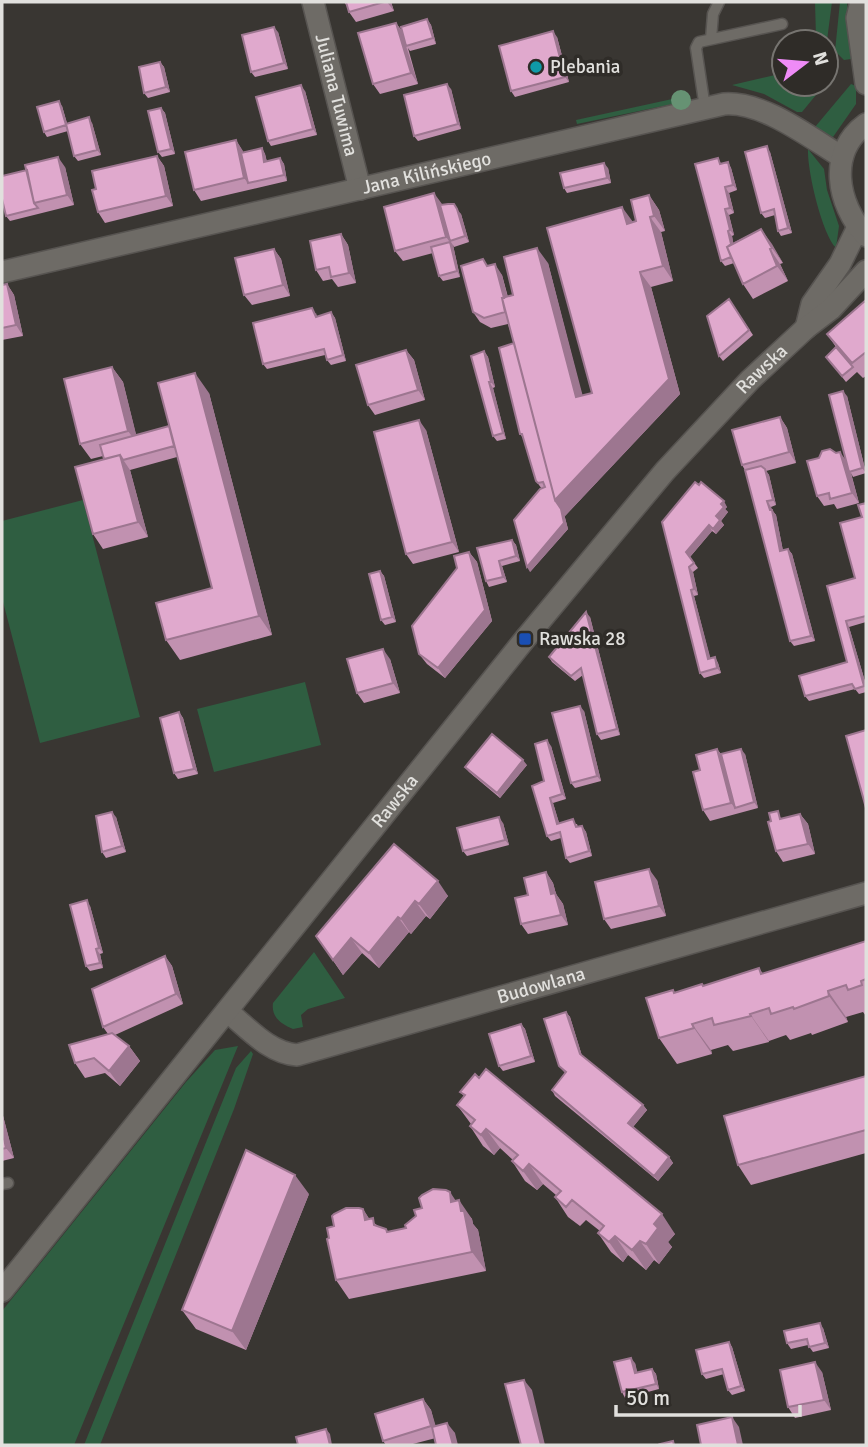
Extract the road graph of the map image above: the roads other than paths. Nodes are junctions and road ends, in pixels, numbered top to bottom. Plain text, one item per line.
1 (313, 2) edge
2 (719, 2) edge
3 (861, 2) edge
4 (782, 24) dead end
5 (711, 40) junction
6 (866, 84) edge
7 (705, 108) junction
8 (866, 124) edge
9 (842, 156) junction
10 (360, 189) junction
11 (862, 231) edge
12 (866, 271) edge
13 (2, 272) edge
14 (806, 328) junction
15 (866, 893) edge
16 (227, 1012) junction
17 (2, 1291) edge

1 - 10 street, Juliana Tuwima
2 - 5 lane
3 - 6 street
4 - 5 lane
5 - 7 lane
7 - 9 street, Jana Kilińskiego
7 - 10 street, Jana Kilińskiego
8 - 9 street
9 - 11 street
10 - 13 street, Jana Kilińskiego
11 - 14 street, Rawska
12 - 14 street, Rawska
14 - 16 street, Rawska
15 - 16 street, Budowlana
16 - 17 street, Rawska

